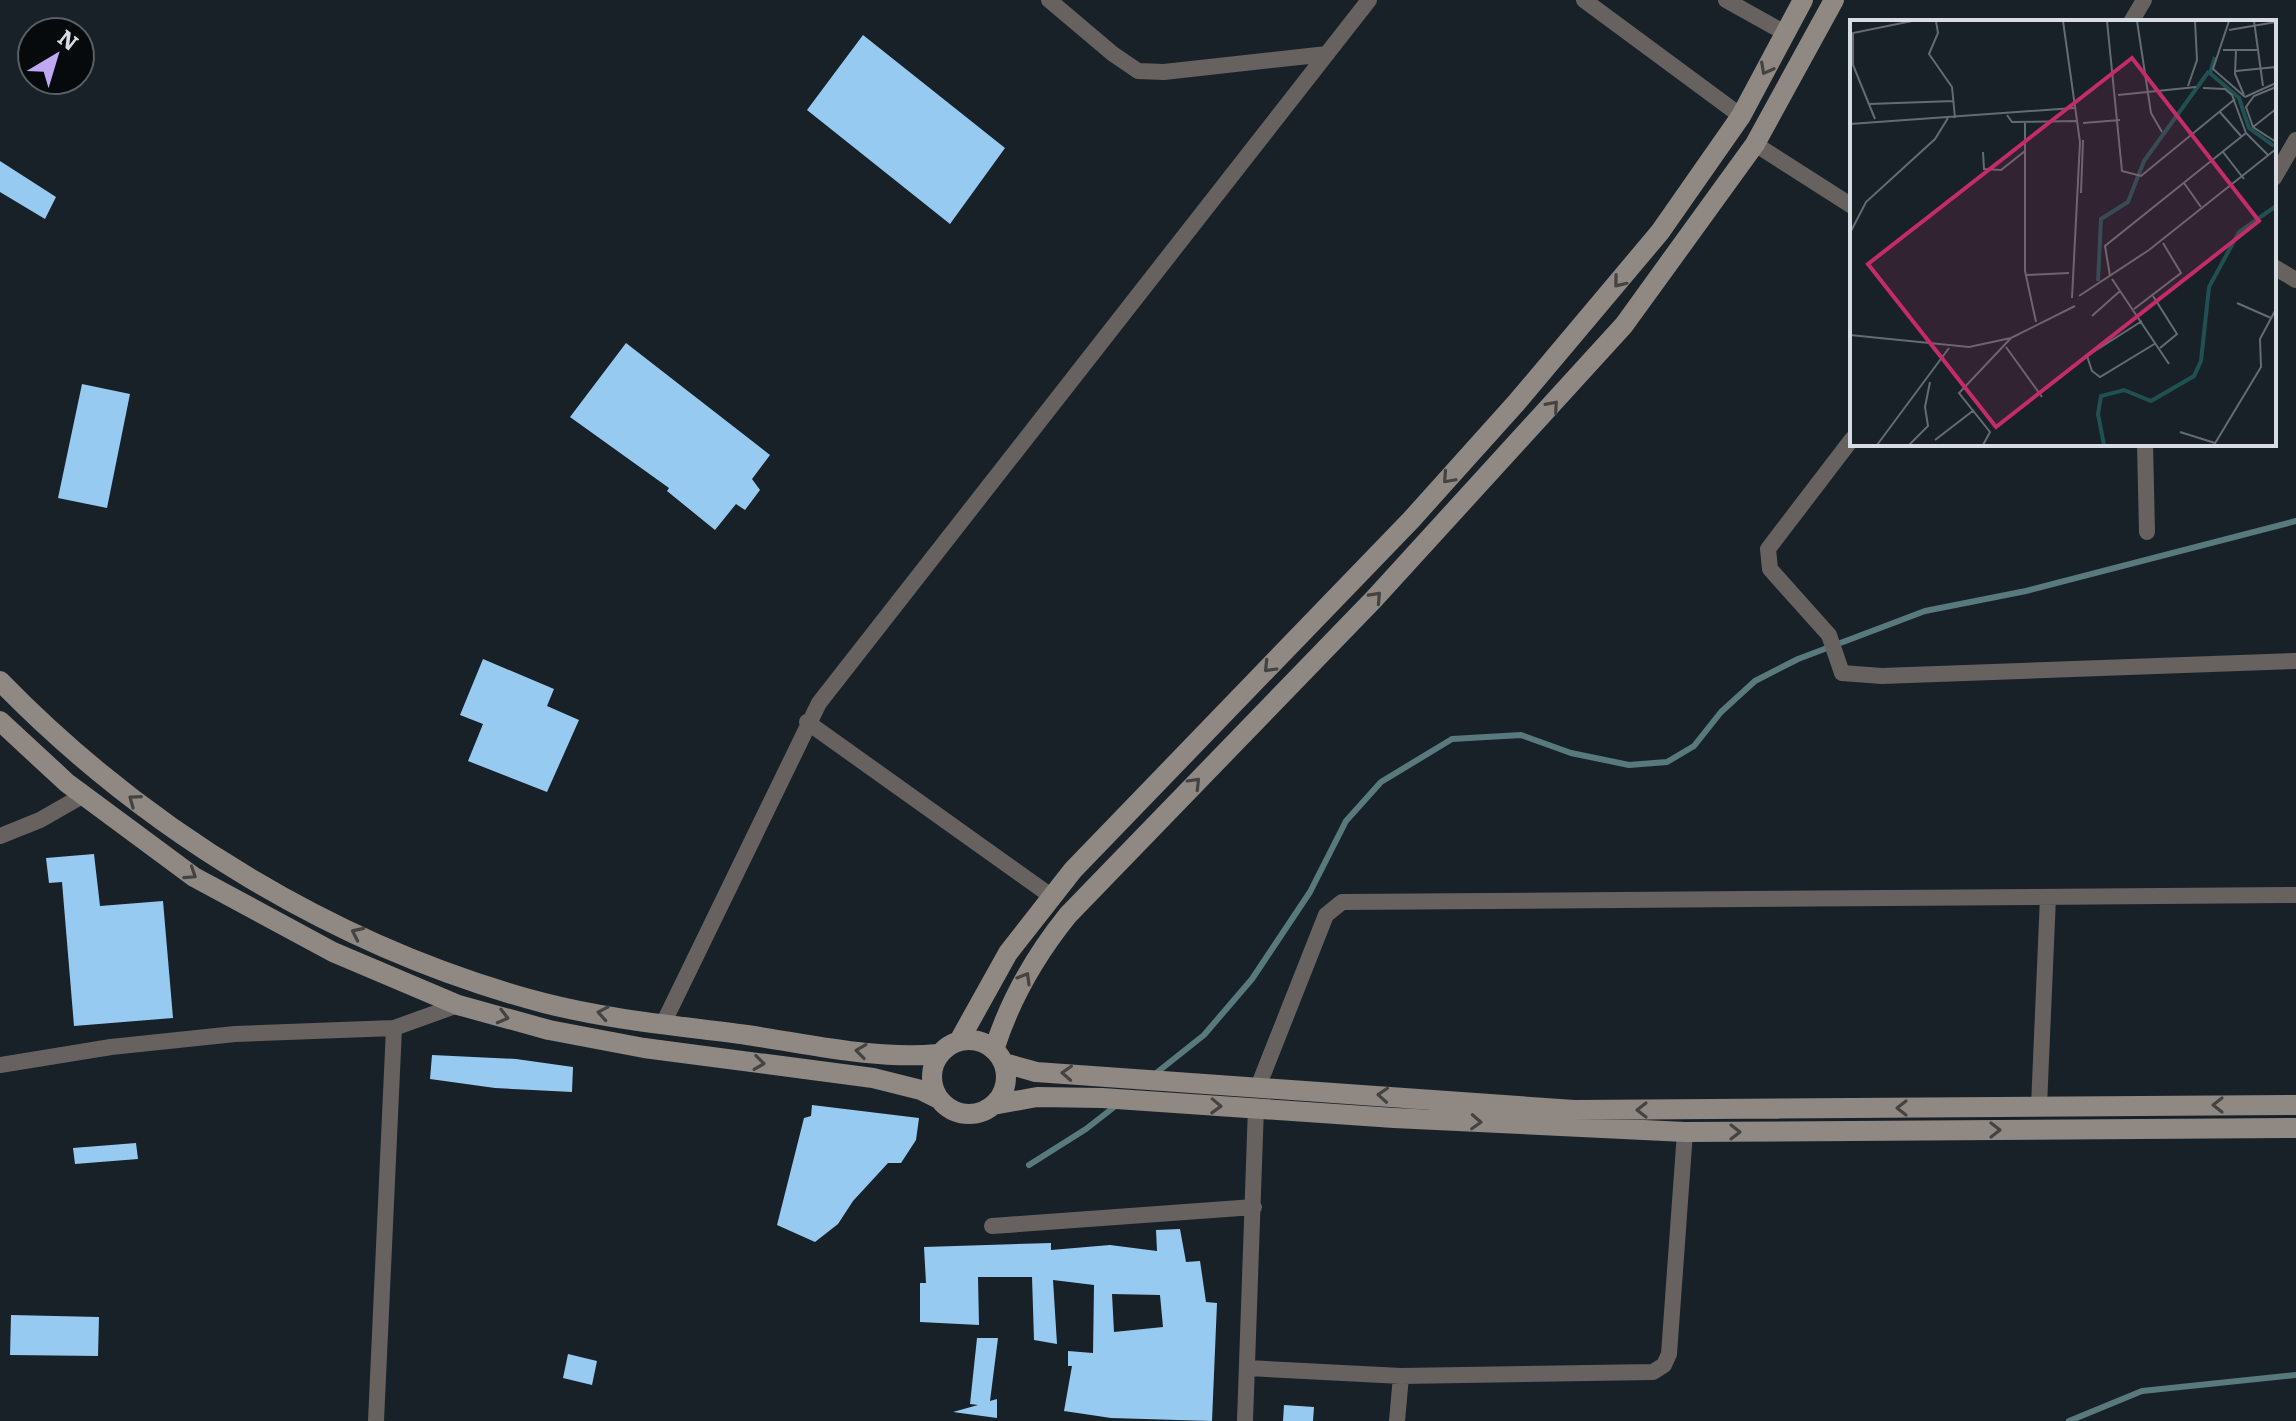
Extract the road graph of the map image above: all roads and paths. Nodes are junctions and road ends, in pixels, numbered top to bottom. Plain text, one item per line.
1 (1049, 0) edge
2 (1369, 0) edge
3 (1584, 0) edge
4 (1726, 0) edge
5 (1803, 0) edge
6 (1834, 0) edge
7 (2144, 0) edge
8 (2132, 20) edge
9 (1785, 33) junction
10 (1327, 54) junction
11 (1741, 116) junction
12 (2296, 140) edge
13 (1755, 144) junction
14 (2276, 175) edge
15 (1850, 205) edge
16 (2276, 268) edge
17 (2296, 280) edge
18 (1850, 442) edge
19 (2145, 446) edge
20 (2147, 532) dead end
21 (2296, 661) edge
22 (0, 681) edge
23 (0, 721) edge
24 (807, 722) junction
25 (82, 796) junction
26 (0, 836) edge
27 (2296, 895) edge
28 (1051, 896) junction
29 (2048, 897) junction
30 (458, 1005) junction
31 (663, 1024) junction
32 (394, 1028) junction
33 (959, 1041) junction
34 (938, 1054) junction
35 (999, 1056) junction
36 (0, 1065) edge
37 (1257, 1097) junction
38 (939, 1099) junction
39 (993, 1105) junction
40 (2296, 1105) edge
41 (2039, 1106) junction
42 (2296, 1128) edge
43 (1685, 1132) junction
44 (1254, 1207) junction
45 (992, 1226) dead end
46 (1248, 1368) junction
47 (1401, 1376) junction
48 (376, 1421) edge
49 (1245, 1421) edge
50 (1397, 1421) edge

1 - 10 street
2 - 10 street
3 - 11 street
4 - 9 street
5 - 9 main road
6 - 13 main road
7 - 8 street
9 -> 11 main road
10 - 24 street
11 -> 28 main road
12 - 14 street
13 - 15 street
35 -> 13 main road
16 - 17 street
18 - 21 street
19 - 20 street
31 -> 22 main road
23 - 25 main road
24 - 28 street
24 - 31 street
25 - 26 street
25 -> 30 main road
27 - 29 street
28 - 33 main road
29 - 37 street
29 - 41 street
30 - 32 street
30 -> 38 main road
34 -> 31 main road
32 - 36 street
32 - 48 street
33 - 34 main road
33 - 35 main road
34 - 38 main road
37 -> 35 main road
35 - 39 main road
39 -> 37 main road
41 -> 37 main road
37 -> 43 main road
37 - 44 street
38 - 39 main road
40 -> 41 main road
43 -> 42 main road
43 - 47 street
44 - 45 street
44 - 46 street
46 - 47 street
46 - 49 street
47 - 50 street

